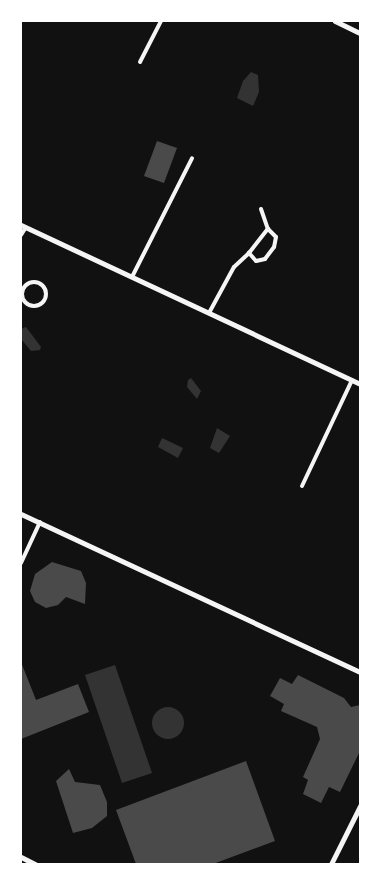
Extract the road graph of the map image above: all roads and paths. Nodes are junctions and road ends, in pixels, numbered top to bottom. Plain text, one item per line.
1 (162, 21) edge
2 (335, 21) edge
3 (360, 33) edge
4 (140, 62) dead end
5 (192, 158) dead end
6 (261, 209) dead end
7 (23, 226) edge
8 (268, 229) junction
9 (21, 235) edge
10 (249, 253) junction
11 (132, 277) junction
12 (21, 280) edge
13 (26, 285) junction
14 (209, 313) junction
15 (352, 380) junction
16 (360, 384) edge
17 (302, 486) dead end
18 (21, 514) edge
19 (40, 522) junction
20 (21, 564) edge
21 (360, 672) edge
22 (360, 806) edge
23 (21, 857) edge
24 (35, 864) edge
25 (331, 864) edge

1 - 4 lane
2 - 3 street
5 - 11 lane
6 - 8 lane
7 - 9 lane
7 - 11 street
8 - 10 lane
8 - 10 lane
10 - 14 lane
11 - 14 street
12 - 13 lane
13 - 13 lane
14 - 15 street
15 - 16 street
15 - 17 lane
18 - 19 street
19 - 20 lane
19 - 21 street
22 - 25 street
23 - 24 street

